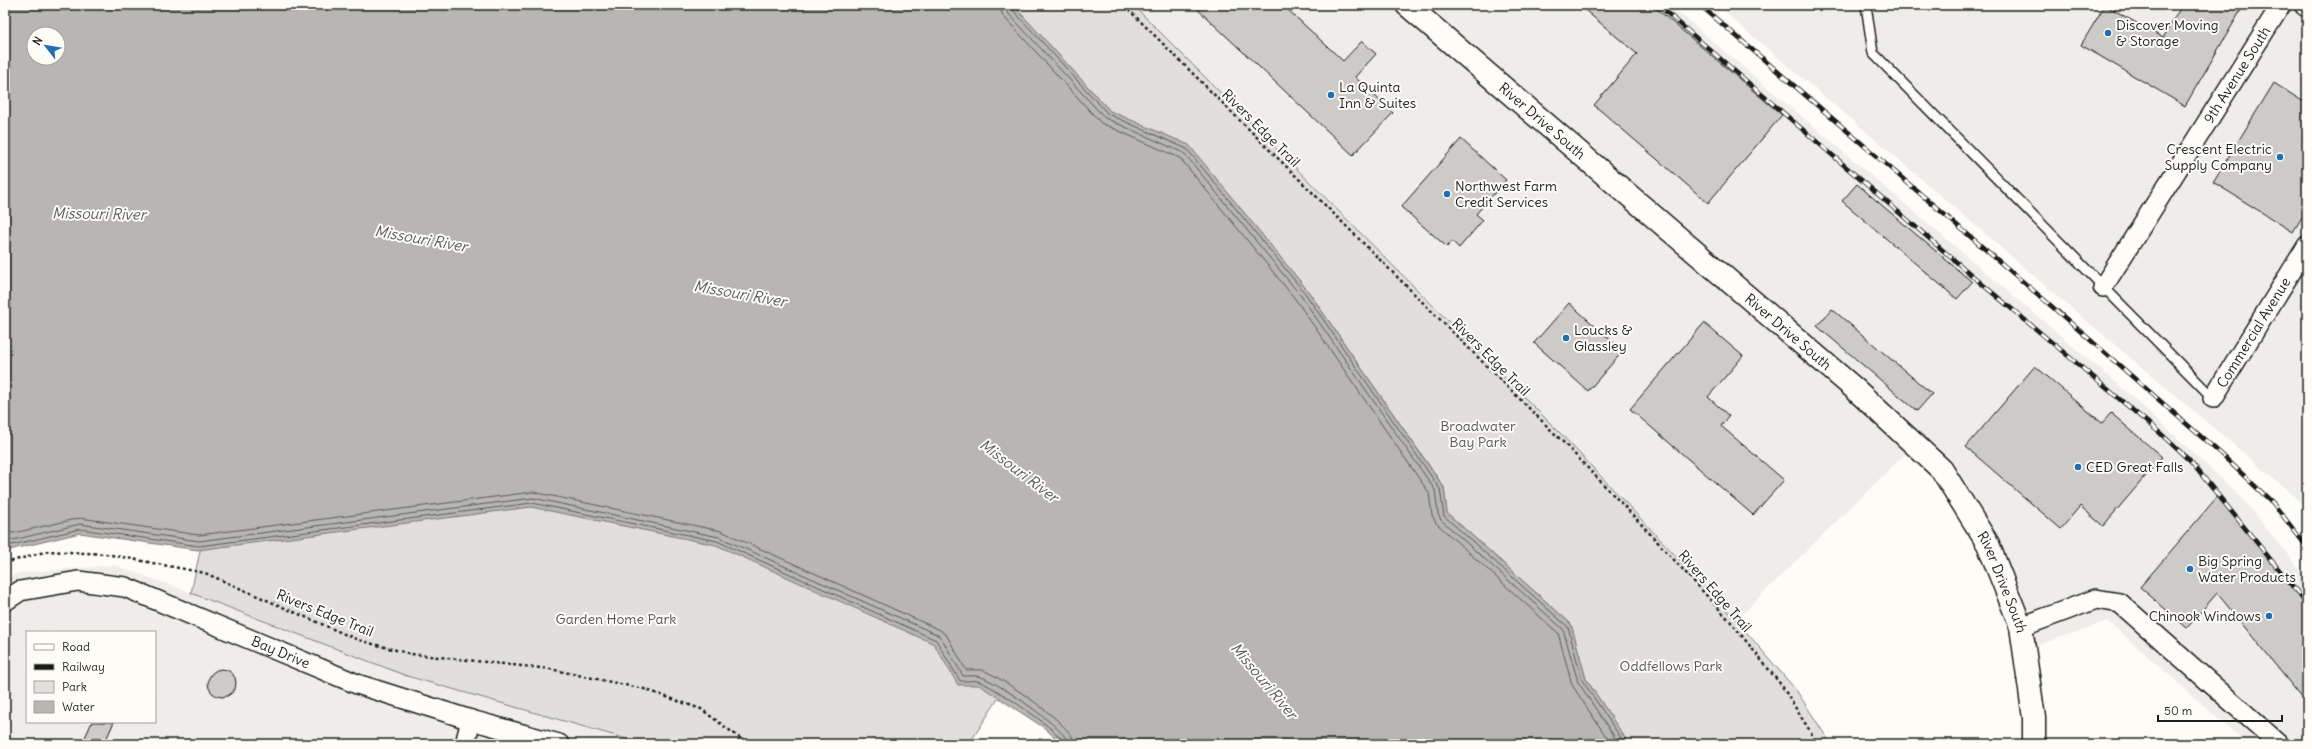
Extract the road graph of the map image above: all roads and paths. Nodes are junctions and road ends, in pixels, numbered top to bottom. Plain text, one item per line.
1 (1124, 5) edge
2 (1406, 5) edge
3 (1866, 5) edge
4 (2281, 5) edge
5 (2307, 246) edge
6 (2103, 287) junction
7 (2213, 398) joint
8 (5, 563) edge
9 (5, 601) edge
10 (2021, 628) junction
11 (471, 720) junction
12 (2279, 743) edge
13 (465, 744) edge
14 (559, 744) edge
15 (748, 744) edge
16 (1818, 744) edge
17 (2034, 744) edge

1 - 16 path, Rivers Edge Trail
2 - 10 main road, River Drive South
3 - 6 lane
4 - 6 street, 9th Avenue South
5 - 7 street, Commercial Avenue
6 - 7 lane
8 - 15 path, Rivers Edge Trail
9 - 11 street, Bay Drive
10 - 12 street
10 - 17 main road, River Drive South
11 - 13 street
11 - 14 street, Bay Drive

